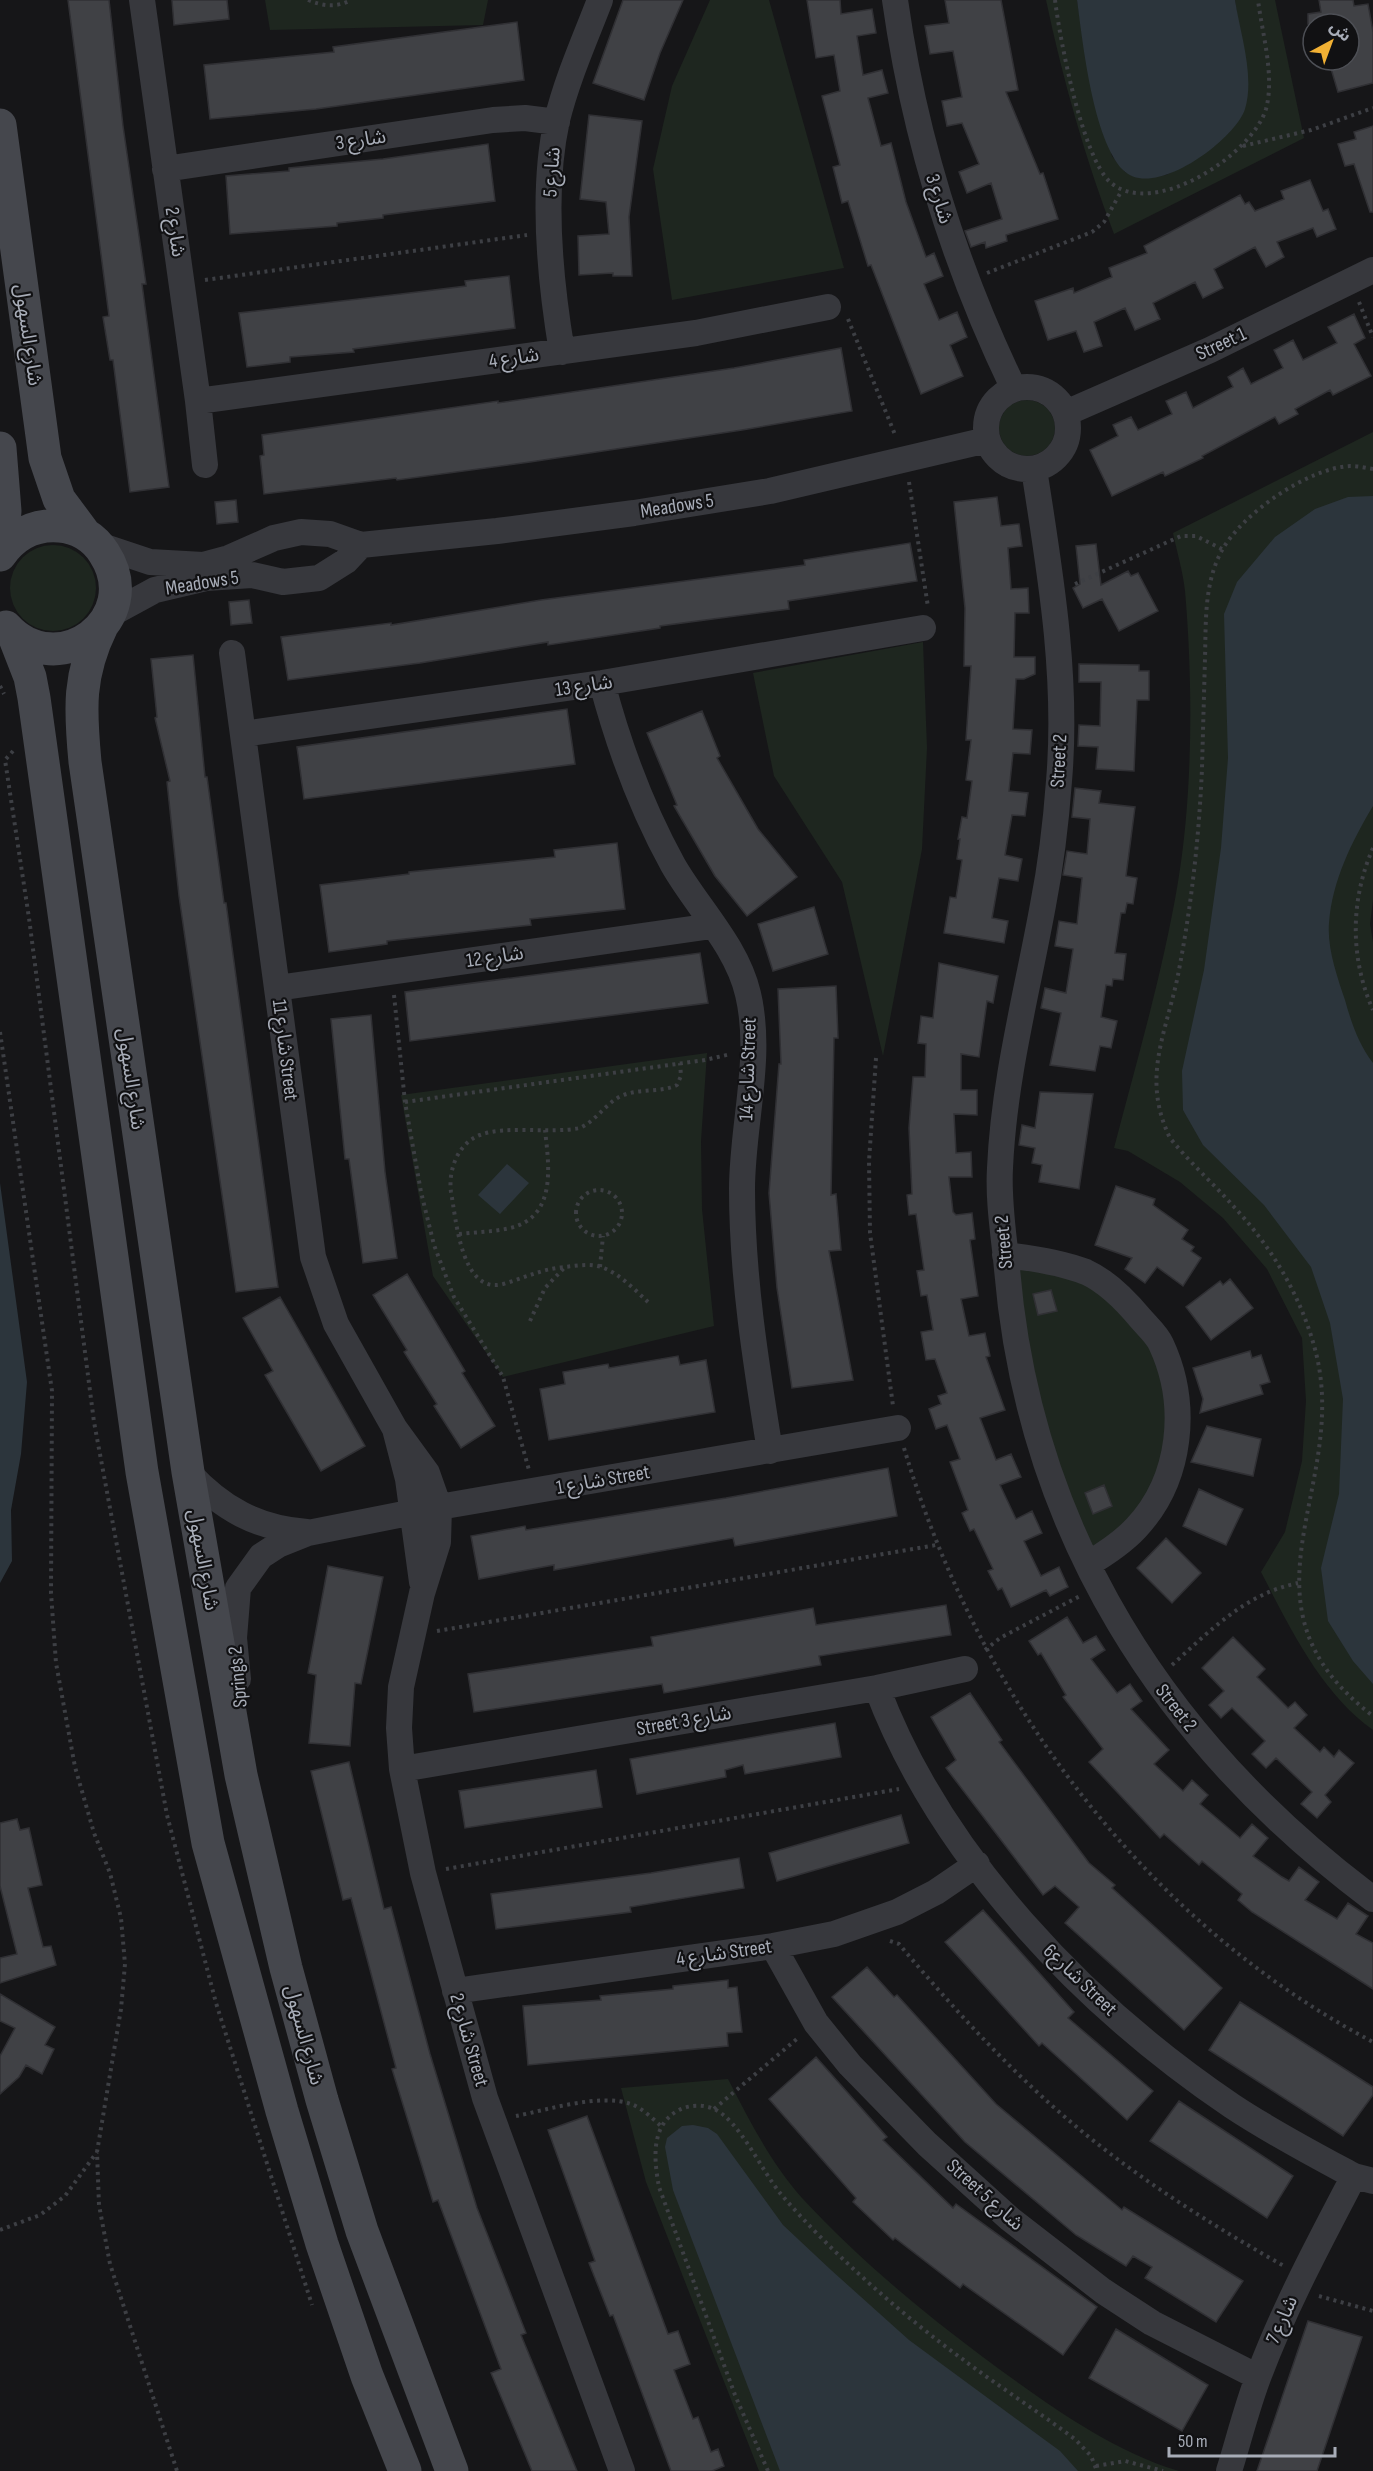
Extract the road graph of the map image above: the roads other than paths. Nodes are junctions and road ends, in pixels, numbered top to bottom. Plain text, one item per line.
1 (142, 0) edge
2 (600, 0) edge
3 (894, 0) edge
4 (557, 122) junction
5 (0, 125) edge
6 (165, 169) junction
7 (1362, 276) edge
8 (828, 307) dead end
9 (562, 352) junction
10 (1014, 389) junction
11 (198, 401) junction
12 (1066, 413) junction
13 (987, 440) junction
14 (0, 448) edge
15 (205, 465) dead end
16 (1034, 469) junction
17 (330, 534) junction
18 (92, 540) junction
19 (262, 545) junction
20 (361, 545) junction
21 (0, 554) edge
22 (337, 568) junction
23 (266, 577) junction
24 (106, 621) junction
25 (7, 627) edge
26 (923, 628) dead end
27 (232, 653) dead end
28 (602, 683) junction
29 (243, 734) junction
30 (712, 926) junction
31 (277, 988) junction
32 (1005, 1255) junction
33 (898, 1428) road end
34 (395, 1429) junction
35 (770, 1451) junction
36 (188, 1472) junction
37 (439, 1507) junction
38 (413, 1512) junction
39 (298, 1536) junction
40 (1094, 1575) junction
41 (422, 1593) junction
42 (965, 1669) road end
43 (877, 1688) junction
44 (235, 1741) junction
45 (191, 1750) junction
46 (402, 1769) junction
47 (241, 1775) junction
48 (977, 1864) junction
49 (1373, 1899) edge
50 (773, 1946) junction
51 (455, 1991) junction
52 (1363, 2179) edge
53 (1258, 2377) junction
54 (405, 2471) edge
55 (452, 2471) edge
56 (622, 2471) edge
57 (1229, 2471) edge

1 - 6 street, شارع 2
2 - 4 street, شارع 5
3 - 10 street, شارع 3
4 - 6 street, شارع 3
4 - 9 street, شارع 5
5 - 18 main road, شارع السهول
6 - 11 street, شارع 2
7 - 12 street, Street 1
8 - 9 street, شارع 4
9 - 11 street, شارع 4
10 - 12 street
10 - 13 street
11 - 15 street, شارع 2
12 - 16 street
13 - 16 street
13 - 20 street, Meadows 5
14 - 21 main road
16 - 32 street, Street 2
17 - 19 street, Meadows 5
17 - 20 street, Meadows 5
17 - 22 street
18 - 19 street, Meadows 5
18 - 21 main road
18 - 24 main road, شارع السهول
19 - 23 street
20 - 22 street
22 - 23 street, Meadows 5
23 - 24 street, Meadows 5
24 - 25 main road
24 - 36 main road, شارع السهول
25 - 45 main road
26 - 28 street, شارع 13
27 - 29 street, شارع 11 Street
28 - 29 street, شارع 13
28 - 30 street, شارع 14 Street
29 - 31 street, شارع 11 Street
30 - 31 street, شارع 12
30 - 35 street, شارع 14 Street
31 - 34 street, شارع 11 Street
32 - 40 street, Street 2
32 - 40 street
33 - 35 street, شارع 1 Street
34 - 37 street, شارع 11 Street
34 - 38 street, شارع 11 Street
35 - 37 street, شارع 1 Street
36 - 39 street
36 - 44 main road, شارع السهول
37 - 38 street, شارع 1 Street
37 - 41 street, شارع 2 Street
38 - 39 street, شارع 1 Street
38 - 41 street, شارع 2 Street
39 - 44 street, Springs 2
40 - 49 street, Street 2
41 - 46 street, شارع 2 Street
42 - 43 street, Street شارع 3
43 - 46 street, Street شارع 3
43 - 48 street, شارع6 Street
44 - 47 main road, شارع السهول
45 - 47 main road
45 - 54 main road
46 - 51 street, شارع 2 Street
47 - 55 main road, شارع السهول
48 - 50 street, شارع 4 Street
48 - 52 street, شارع6 Street
50 - 51 street, شارع 4 Street
50 - 53 street, Street شارع 5
51 - 56 street, شارع 2 Street
52 - 53 street, شارع 7
53 - 57 street, شارع 7

